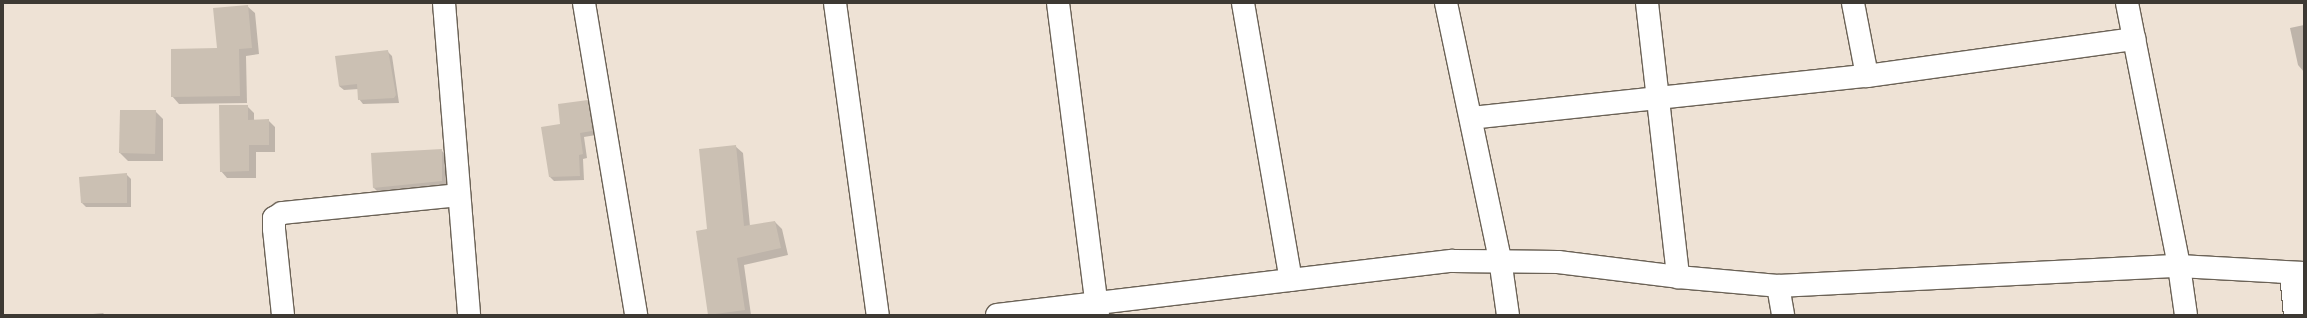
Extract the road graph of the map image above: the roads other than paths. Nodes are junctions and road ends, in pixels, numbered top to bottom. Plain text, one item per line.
1 (444, 3) edge
2 (584, 3) edge
3 (835, 3) edge
4 (1058, 3) edge
5 (1243, 3) edge
6 (1446, 3) edge
7 (1647, 3) edge
8 (1853, 3) edge
9 (2127, 3) edge
10 (2134, 39) junction
11 (1866, 76) junction
12 (1659, 99) junction
13 (1471, 118) junction
14 (458, 195) junction
15 (1500, 260) junction
16 (2179, 266) junction
17 (2298, 273) edge
18 (1678, 277) junction
19 (1291, 280) junction
20 (1778, 286) junction
21 (1098, 310) edge
22 (283, 315) edge
23 (468, 315) edge
24 (636, 315) edge
25 (878, 315) edge
26 (997, 315) edge
27 (1508, 315) edge
28 (1783, 315) edge
29 (2186, 315) edge
30 (2295, 315) edge

1 - 14 street
2 - 24 street
3 - 25 street
4 - 21 street
5 - 19 street
6 - 13 street
7 - 12 street
8 - 11 street
9 - 10 street
10 - 11 street
10 - 16 street
11 - 12 street
12 - 13 street
12 - 18 street
13 - 15 street
14 - 22 street
14 - 23 street
15 - 18 street
15 - 19 street
15 - 27 street
16 - 17 street
16 - 20 street
16 - 29 street
17 - 30 street
18 - 20 street
19 - 21 street
20 - 28 street
21 - 26 street

